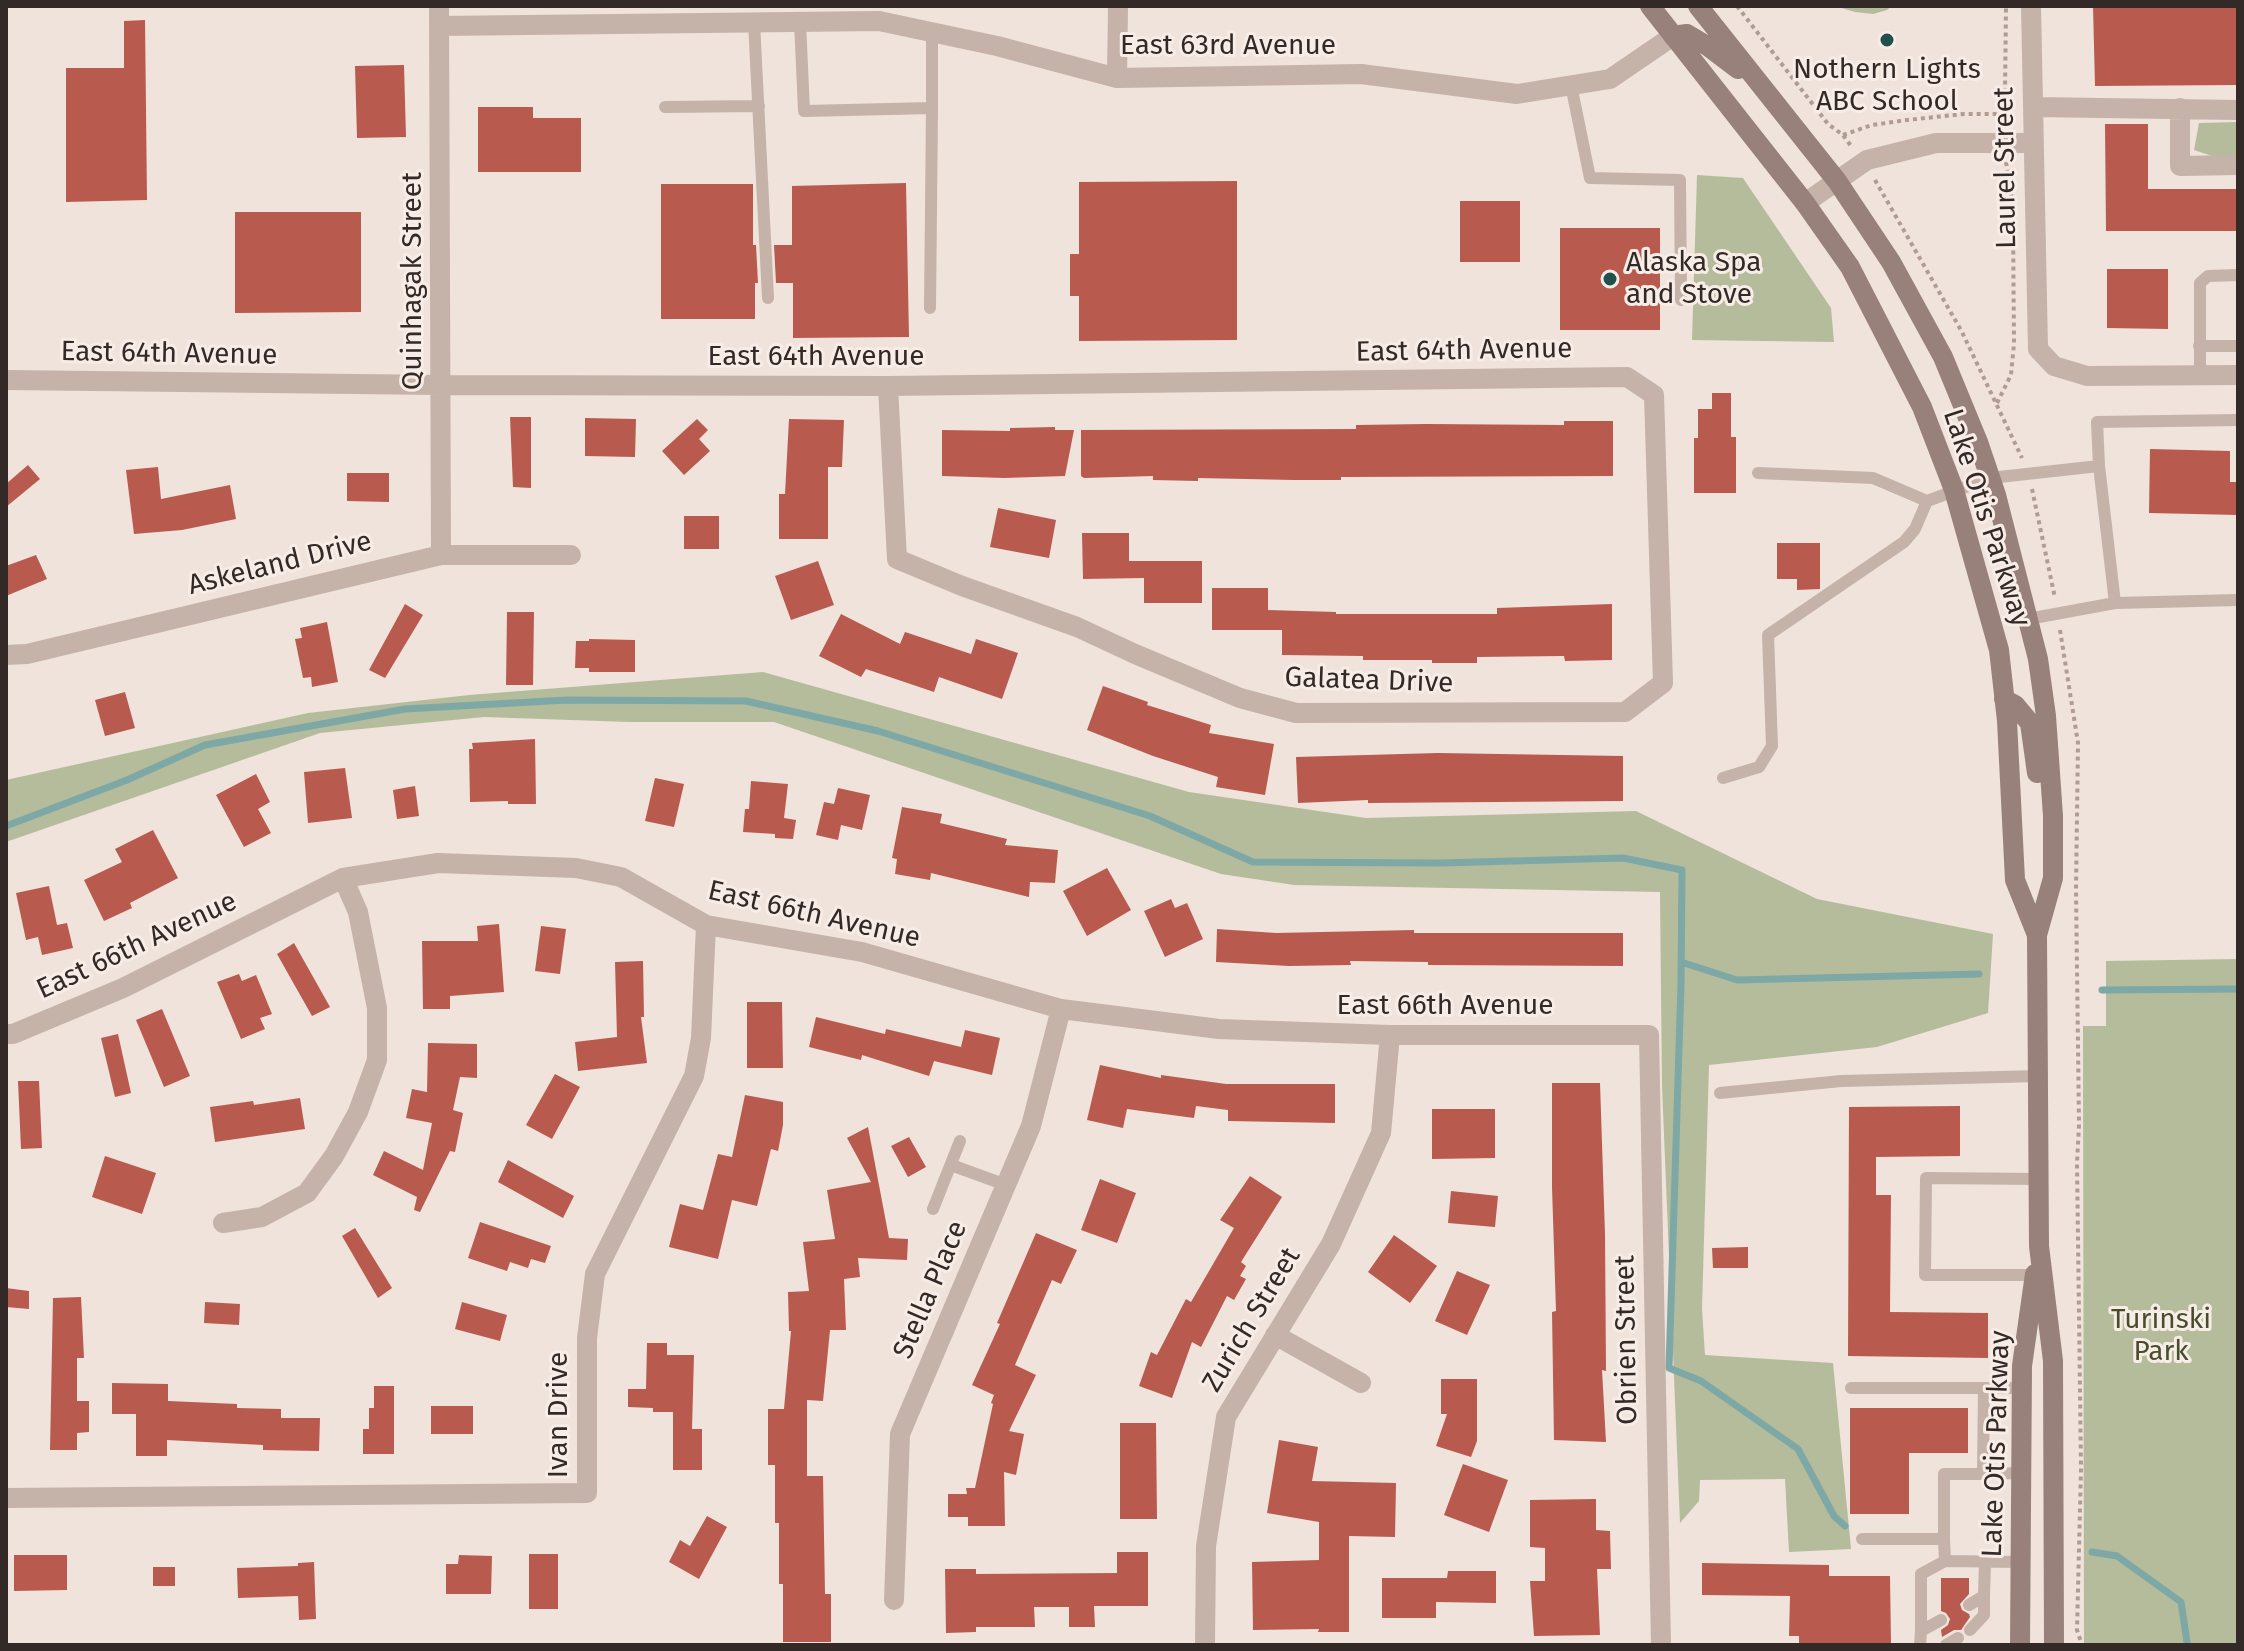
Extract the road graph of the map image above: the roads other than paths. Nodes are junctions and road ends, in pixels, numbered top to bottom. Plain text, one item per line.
1 (1118, 6) edge
2 (1650, 6) edge
3 (1698, 6) edge
4 (2031, 6) edge
5 (439, 16) edge
6 (754, 22) junction
7 (800, 22) junction
8 (932, 32) junction
9 (1673, 36) junction
10 (1117, 78) junction
11 (1571, 85) junction
12 (1760, 85) junction
13 (759, 106) junction
14 (665, 107) dead end
15 (2033, 107) junction
16 (932, 108) junction
17 (2180, 108) junction
18 (2238, 110) edge
19 (2032, 143) junction
20 (2238, 165) edge
21 (1837, 181) junction
22 (1805, 203) junction
23 (2238, 275) edge
24 (768, 298) dead end
25 (1681, 300) dead end
26 (930, 308) dead end
27 (2199, 346) junction
28 (2238, 346) edge
29 (2200, 375) junction
30 (2238, 375) edge
31 (1627, 377) joint
32 (6, 380) edge
33 (442, 385) junction
34 (888, 386) junction
35 (2238, 420) edge
36 (2099, 466) junction
37 (1758, 473) dead end
38 (1990, 478) junction
39 (1954, 490) junction
40 (1927, 501) junction
41 (441, 555) junction
42 (571, 555) dead end
43 (2238, 600) edge
44 (2115, 603) junction
45 (2028, 619) junction
46 (6, 655) edge
47 (2004, 699) junction
48 (1723, 778) dead end
49 (2053, 816) junction
50 (343, 878) junction
51 (706, 925) junction
52 (2037, 935) junction
53 (1061, 1009) junction
54 (6, 1034) edge
55 (1390, 1035) junction
56 (1649, 1035) joint
57 (2040, 1076) junction
58 (1720, 1093) dead end
59 (960, 1141) dead end
60 (951, 1165) junction
61 (2040, 1179) junction
62 (1006, 1185) junction
63 (933, 1209) dead end
64 (223, 1223) dead end
65 (2039, 1246) junction
66 (2035, 1275) junction
67 (1275, 1335) junction
68 (1361, 1383) dead end
69 (1851, 1388) dead end
70 (1984, 1388) junction
71 (2022, 1388) junction
72 (2021, 1473) junction
73 (1983, 1474) junction
74 (6, 1498) edge
75 (1862, 1539) dead end
76 (1944, 1539) junction
77 (1945, 1561) junction
78 (1985, 1562) junction
79 (2021, 1562) junction
80 (1984, 1596) junction
81 (894, 1600) dead end
82 (1969, 1605) dead end
83 (1941, 1620) dead end
84 (1921, 1631) junction
85 (1205, 1645) edge
86 (1661, 1645) edge
87 (1920, 1645) edge
88 (1946, 1645) edge
89 (2020, 1645) edge
90 (2054, 1645) edge

1 - 10 street
2 - 9 main road, Lake Otis Parkway
3 - 12 main road, Lake Otis Parkway
4 - 15 street, Laurel Street
5 - 6 street, East 63rd Avenue
5 - 33 street, Quinhagak Street
6 - 7 street, East 63rd Avenue
6 - 13 lane
7 - 8 street, East 63rd Avenue
7 - 16 lane
8 - 10 street, East 63rd Avenue
8 - 16 lane
9 - 11 street, East 63rd Avenue
9 - 12 main road
9 - 22 main road, Lake Otis Parkway
10 - 11 street, East 63rd Avenue
11 - 25 lane
12 - 21 main road, Lake Otis Parkway
13 - 14 lane
13 - 24 lane
15 - 17 street
15 - 19 street, Laurel Street
16 - 26 lane
17 - 18 street
17 - 20 street
19 - 21 street
19 - 29 street, Laurel Street
21 - 22 street
21 - 38 main road, Lake Otis Parkway
22 - 39 main road, Lake Otis Parkway
23 - 27 lane
27 - 28 lane
27 - 29 lane
29 - 30 street
31 - 34 street, East 64th Avenue
31 - 34 street, Galatea Drive
32 - 33 street, East 64th Avenue
33 - 34 street, East 64th Avenue
33 - 41 street, Quinhagak Street
35 - 36 lane
36 - 38 lane
36 - 44 lane
37 - 40 lane
38 - 39 lane
38 - 45 main road, Lake Otis Parkway
39 - 40 lane
39 - 47 main road, Lake Otis Parkway
40 - 48 lane
41 - 42 street, Askeland Drive
41 - 46 street, Askeland Drive
43 - 44 lane
44 - 45 lane
45 - 49 main road, Lake Otis Parkway
47 - 49 main road
47 - 52 main road, Lake Otis Parkway
49 - 52 main road, Lake Otis Parkway
50 - 51 street, East 66th Avenue
50 - 54 street, East 66th Avenue
50 - 64 street
51 - 53 street, East 66th Avenue
51 - 74 street, Ivan Drive
52 - 57 main road, Lake Otis Parkway
53 - 55 street, East 66th Avenue
53 - 62 street, Stella Place
55 - 56 street, East 66th Avenue
55 - 67 street, Zurich Street
56 - 86 street, Obrien Street
57 - 58 lane
57 - 61 main road, Lake Otis Parkway
59 - 60 lane
60 - 62 lane
60 - 63 lane
61 - 65 main road, Lake Otis Parkway
61 - 66 lane
62 - 81 street, Stella Place
65 - 66 main road, Lake Otis Parkway
65 - 90 main road, Lake Otis Parkway
66 - 71 main road, Lake Otis Parkway
67 - 68 street
67 - 85 street, Zurich Street
69 - 70 lane
70 - 71 lane
70 - 73 lane
71 - 72 main road, Lake Otis Parkway
72 - 73 lane
72 - 79 main road, Lake Otis Parkway
73 - 76 lane
75 - 76 lane
76 - 77 lane
77 - 78 lane
77 - 84 lane
78 - 79 lane
78 - 80 lane
79 - 89 main road, Lake Otis Parkway
80 - 82 lane
80 - 88 lane
83 - 84 lane
84 - 87 lane

